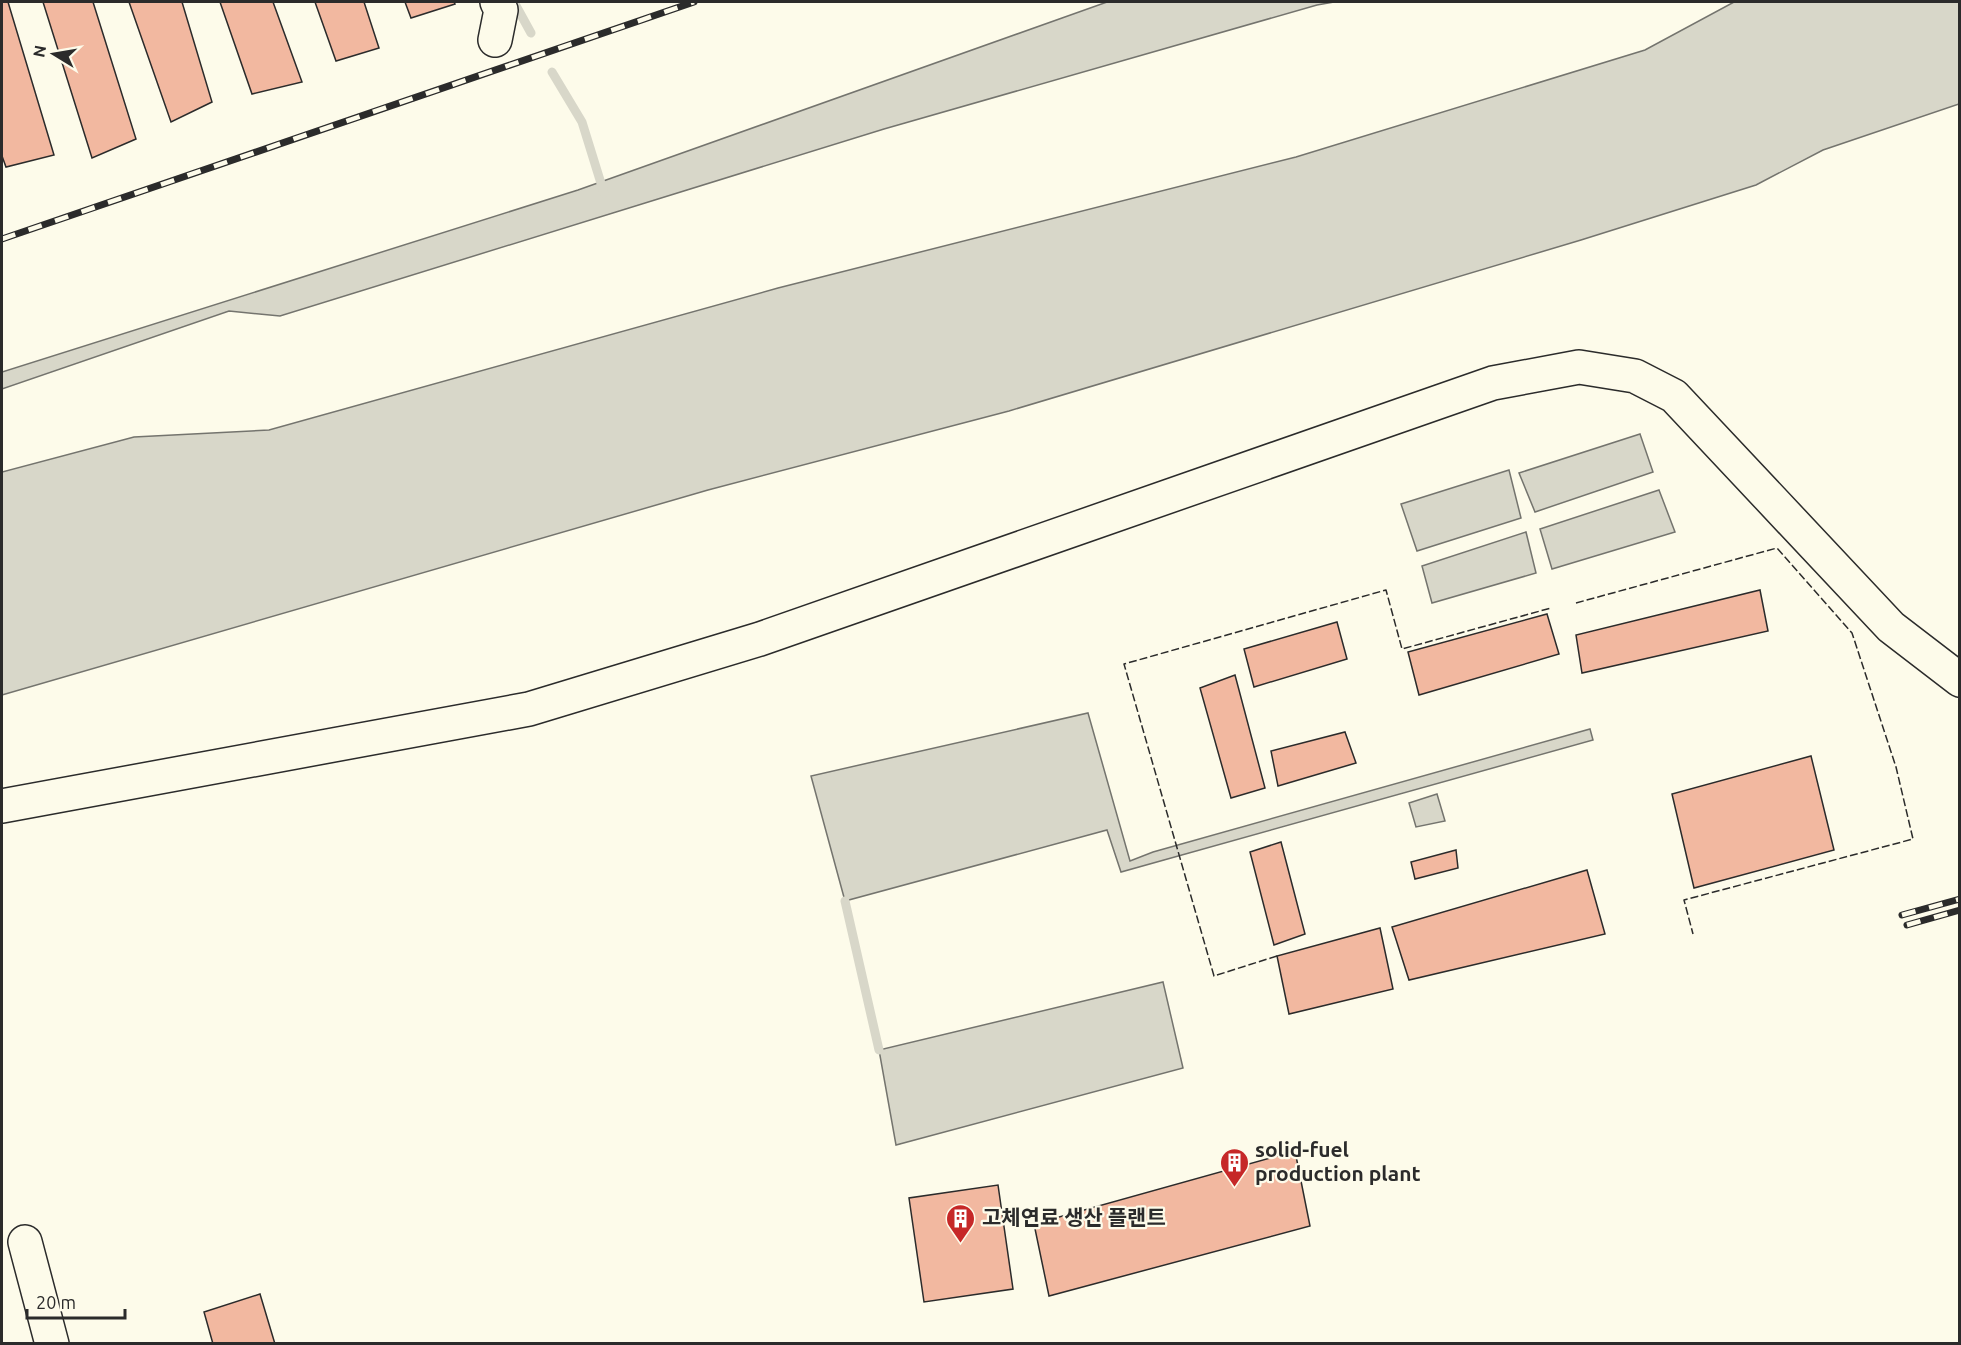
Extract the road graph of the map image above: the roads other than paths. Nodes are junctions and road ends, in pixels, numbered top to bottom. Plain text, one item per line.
1 (497, 2) edge
2 (495, 40) dead end
3 (1959, 680) edge
4 (2, 806) edge
5 (25, 1242) dead end
6 (52, 1344) edge

1 - 2 street
3 - 4 street
5 - 6 street

